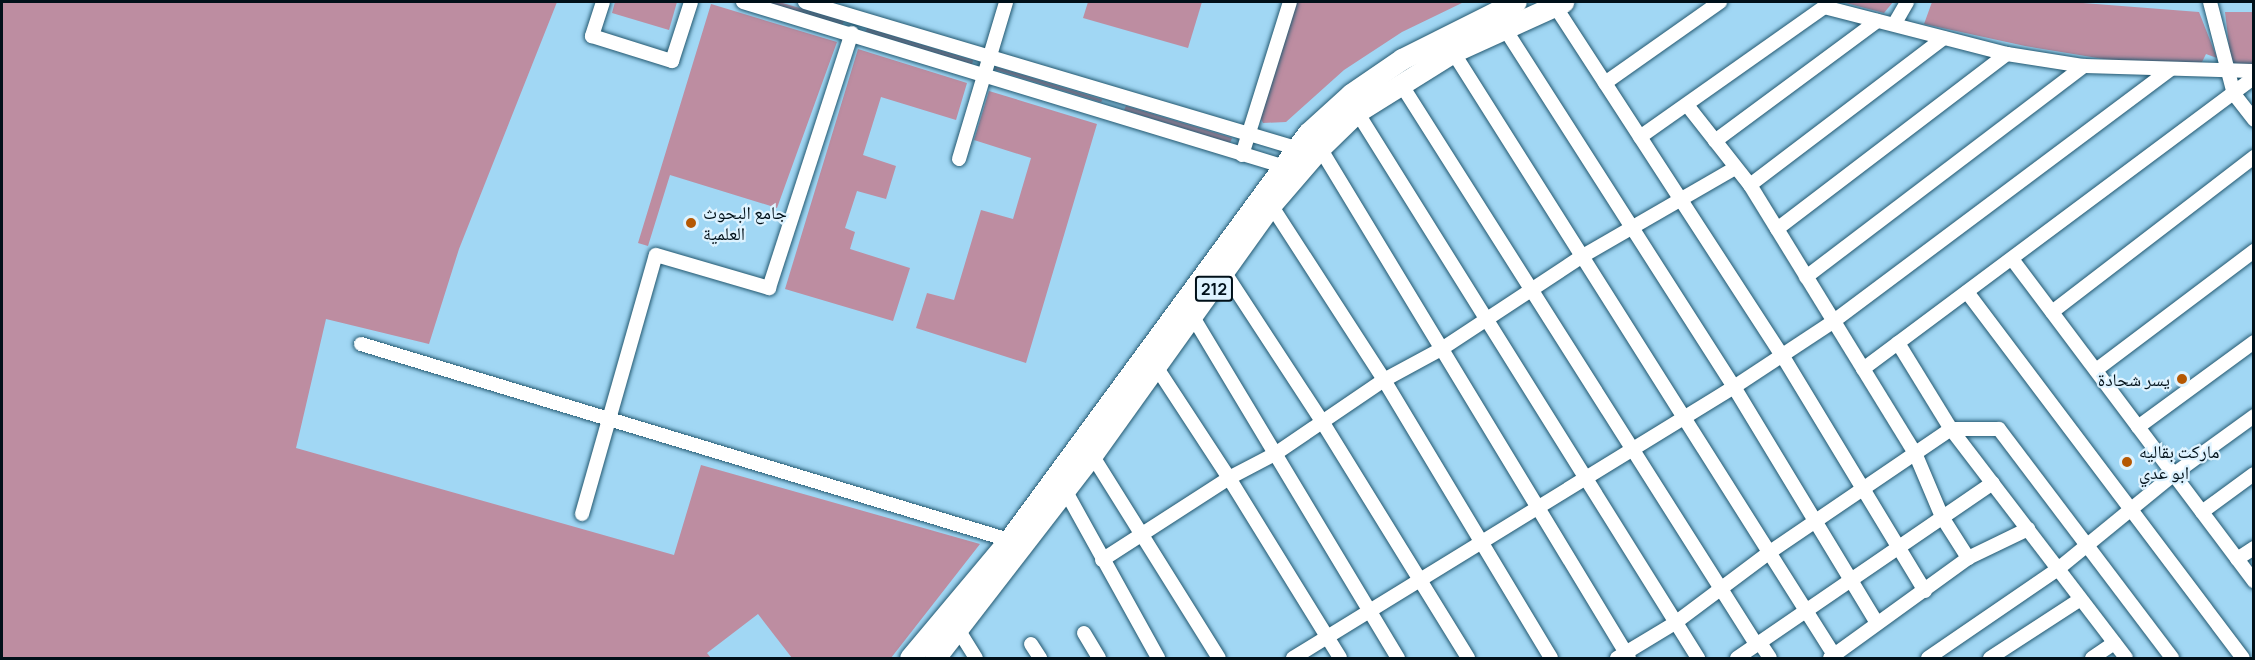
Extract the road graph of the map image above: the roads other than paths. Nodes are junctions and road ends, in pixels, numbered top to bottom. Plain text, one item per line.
1 (603, 2) edge
2 (691, 2) edge
3 (743, 2) edge
4 (805, 2) edge
5 (1006, 2) edge
6 (1290, 2) edge
7 (1516, 2) edge
8 (1720, 2) edge
9 (1906, 2) edge
10 (2210, 2) edge
11 (1559, 4) edge
12 (1877, 21) junction
13 (1895, 22) junction
14 (1505, 29) junction
15 (852, 33) junction
16 (1944, 38) junction
17 (1453, 52) junction
18 (2007, 54) junction
19 (990, 57) junction
20 (2084, 66) junction
21 (2225, 68) junction
22 (2169, 70) junction
23 (2253, 71) edge
24 (985, 75) junction
25 (2253, 78) edge
26 (1605, 83) junction
27 (1401, 84) junction
28 (2234, 94) junction
29 (1687, 105) junction
30 (1357, 112) junction
31 (2253, 120) edge
32 (1248, 134) junction
33 (1640, 137) junction
34 (1715, 141) junction
35 (1296, 147) junction
36 (1320, 148) junction
37 (1242, 155) junction
38 (2253, 157) edge
39 (959, 159) dead end
40 (1282, 166) junction
41 (1735, 168) junction
42 (1750, 185) junction
43 (1679, 199) junction
44 (1271, 205) junction
45 (1631, 227) junction
46 (1777, 229) junction
47 (2253, 251) edge
48 (1581, 257) junction
49 (2012, 259) junction
50 (1225, 273) junction
51 (1806, 277) junction
52 (1534, 289) junction
53 (1967, 292) junction
54 (2052, 312) junction
55 (1193, 317) junction
56 (1484, 320) junction
57 (1834, 321) junction
58 (2253, 342) edge
59 (1898, 343) junction
60 (361, 344) dead end
61 (1443, 348) junction
62 (1782, 355) junction
63 (1156, 368) junction
64 (1863, 369) junction
65 (2096, 370) junction
66 (1384, 381) junction
67 (1734, 387) junction
68 (1684, 416) junction
69 (2253, 416) edge
70 (609, 421) junction
71 (1323, 423) junction
72 (2138, 427) junction
73 (1951, 429) junction
74 (1634, 448) junction
75 (1915, 453) junction
76 (1275, 454) junction
77 (1092, 455) junction
78 (2174, 474) junction
79 (2253, 474) edge
80 (1230, 478) junction
81 (1585, 478) junction
82 (1993, 483) junction
83 (1065, 490) junction
84 (1862, 491) junction
85 (1538, 508) junction
86 (2131, 510) junction
87 (2202, 512) junction
88 (582, 514) dead end
89 (1942, 517) junction
90 (1815, 523) junction
91 (2028, 529) junction
92 (1141, 535) junction
93 (1009, 540) junction
94 (1482, 544) junction
95 (1897, 545) junction
96 (2086, 545) junction
97 (2253, 548) edge
98 (1770, 552) junction
99 (1968, 558) junction
100 (1102, 560) junction
101 (2237, 560) junction
102 (2058, 569) junction
103 (1853, 580) junction
104 (1421, 581) junction
105 (2253, 581) edge
106 (1724, 588) junction
107 (1925, 591) junction
108 (2080, 599) junction
109 (1369, 611) junction
110 (1804, 613) junction
111 (1675, 622) junction
112 (1877, 623) junction
113 (958, 631) junction
114 (1084, 633) dead end
115 (1328, 638) junction
116 (2114, 643) junction
117 (1031, 644) dead end
118 (1756, 645) junction
119 (1624, 657) edge
120 (1832, 657) edge
121 (910, 658) edge
122 (934, 658) edge
123 (976, 658) edge
124 (1040, 658) edge
125 (1099, 658) edge
126 (1158, 658) edge
127 (1219, 658) edge
128 (1293, 658) edge
129 (1340, 658) edge
130 (1398, 658) edge
131 (1468, 658) edge
132 (1551, 658) edge
133 (1698, 658) edge
134 (1737, 658) edge
135 (1770, 658) edge
136 (1928, 658) edge
137 (1990, 658) edge
138 (2092, 658) edge
139 (2126, 658) edge
140 (2172, 658) edge
141 (2243, 658) edge

1 - 2 street
3 - 15 street
4 - 19 street
5 - 19 street
6 - 32 street
7 - 35 main road, 212
8 - 26 street
9 - 13 street
10 - 21 street
11 - 14 main road, 212
11 - 26 street
12 - 13 street
12 - 29 street
12 - 34 street
13 - 16 street
14 - 17 main road, 212
14 - 45 street
15 - 24 street
15 - 70 street
16 - 18 street
16 - 42 street
17 - 27 main road, 212
17 - 48 street
18 - 20 street
18 - 46 street
19 - 24 street
19 - 32 street
20 - 22 street
20 - 51 street
21 - 22 street
21 - 23 street
21 - 28 street
22 - 57 street
24 - 37 street
24 - 39 street
25 - 28 street
26 - 33 street
27 - 30 main road, 212
27 - 52 street
28 - 31 street
28 - 49 street
29 - 33 street
29 - 34 street
30 - 36 main road, 212
30 - 56 street
32 - 35 street
32 - 37 street
33 - 43 street
34 - 41 street
35 - 40 main road, 212
36 - 44 main road, 212
36 - 61 street
37 - 40 street
38 - 54 street
40 - 93 main road, 212
41 - 42 street
41 - 43 street
42 - 46 street
43 - 45 street
43 - 62 street
44 - 50 main road, 212
44 - 66 street
45 - 48 street
45 - 67 street
46 - 51 street
47 - 65 street
48 - 52 street
48 - 68 street
49 - 53 street
49 - 54 street
50 - 55 main road, 212
50 - 71 street
51 - 57 street
52 - 56 street
52 - 74 street
53 - 59 street
53 - 86 street
54 - 65 street
55 - 63 main road, 212
55 - 76 street
56 - 61 street
56 - 81 street
57 - 62 street
57 - 64 street
58 - 72 street
59 - 64 street
59 - 73 street
60 - 70 street
61 - 66 street
61 - 85 street
62 - 67 street
62 - 84 street
63 - 77 main road, 212
63 - 80 street
64 - 75 street
65 - 72 street
66 - 71 street
66 - 94 street
67 - 68 street
67 - 90 street
68 - 74 street
68 - 98 street
69 - 78 street
70 - 88 street
70 - 93 street
71 - 76 street
71 - 104 street
72 - 78 street
73 - 75 street
73 - 82 street
73 - 96 street
74 - 81 street
74 - 106 street
75 - 84 street
75 - 89 street
76 - 80 street
76 - 109 street
77 - 83 main road, 212
77 - 92 street
78 - 86 street
78 - 87 street
79 - 87 street
80 - 92 street
80 - 115 street
81 - 85 street
81 - 111 street
82 - 89 street
82 - 91 street
83 - 100 street
83 - 113 main road, 212
84 - 90 street
84 - 95 street
85 - 94 street
85 - 119 street
86 - 96 street
86 - 141 street
87 - 101 street
89 - 95 street
89 - 99 street
90 - 98 street
90 - 103 street
91 - 99 street
91 - 102 street
92 - 100 street
92 - 127 street
93 - 121 main road, 212
94 - 104 street
94 - 132 street
95 - 103 street
95 - 107 street
96 - 102 street
96 - 140 street
97 - 101 street
98 - 106 street
98 - 110 street
99 - 107 street
100 - 126 street
101 - 105 street
102 - 108 street
102 - 136 street
103 - 110 street
103 - 112 street
104 - 109 street
104 - 131 street
106 - 111 street
106 - 118 street
107 - 112 street
108 - 116 street
108 - 137 street
109 - 115 street
109 - 130 street
110 - 118 street
110 - 120 street
111 - 119 street
111 - 133 street
112 - 120 street
113 - 122 main road, 212
113 - 123 street
114 - 125 street
115 - 128 street
115 - 129 street
116 - 138 street
116 - 139 street
117 - 124 street
118 - 134 street
118 - 135 street

